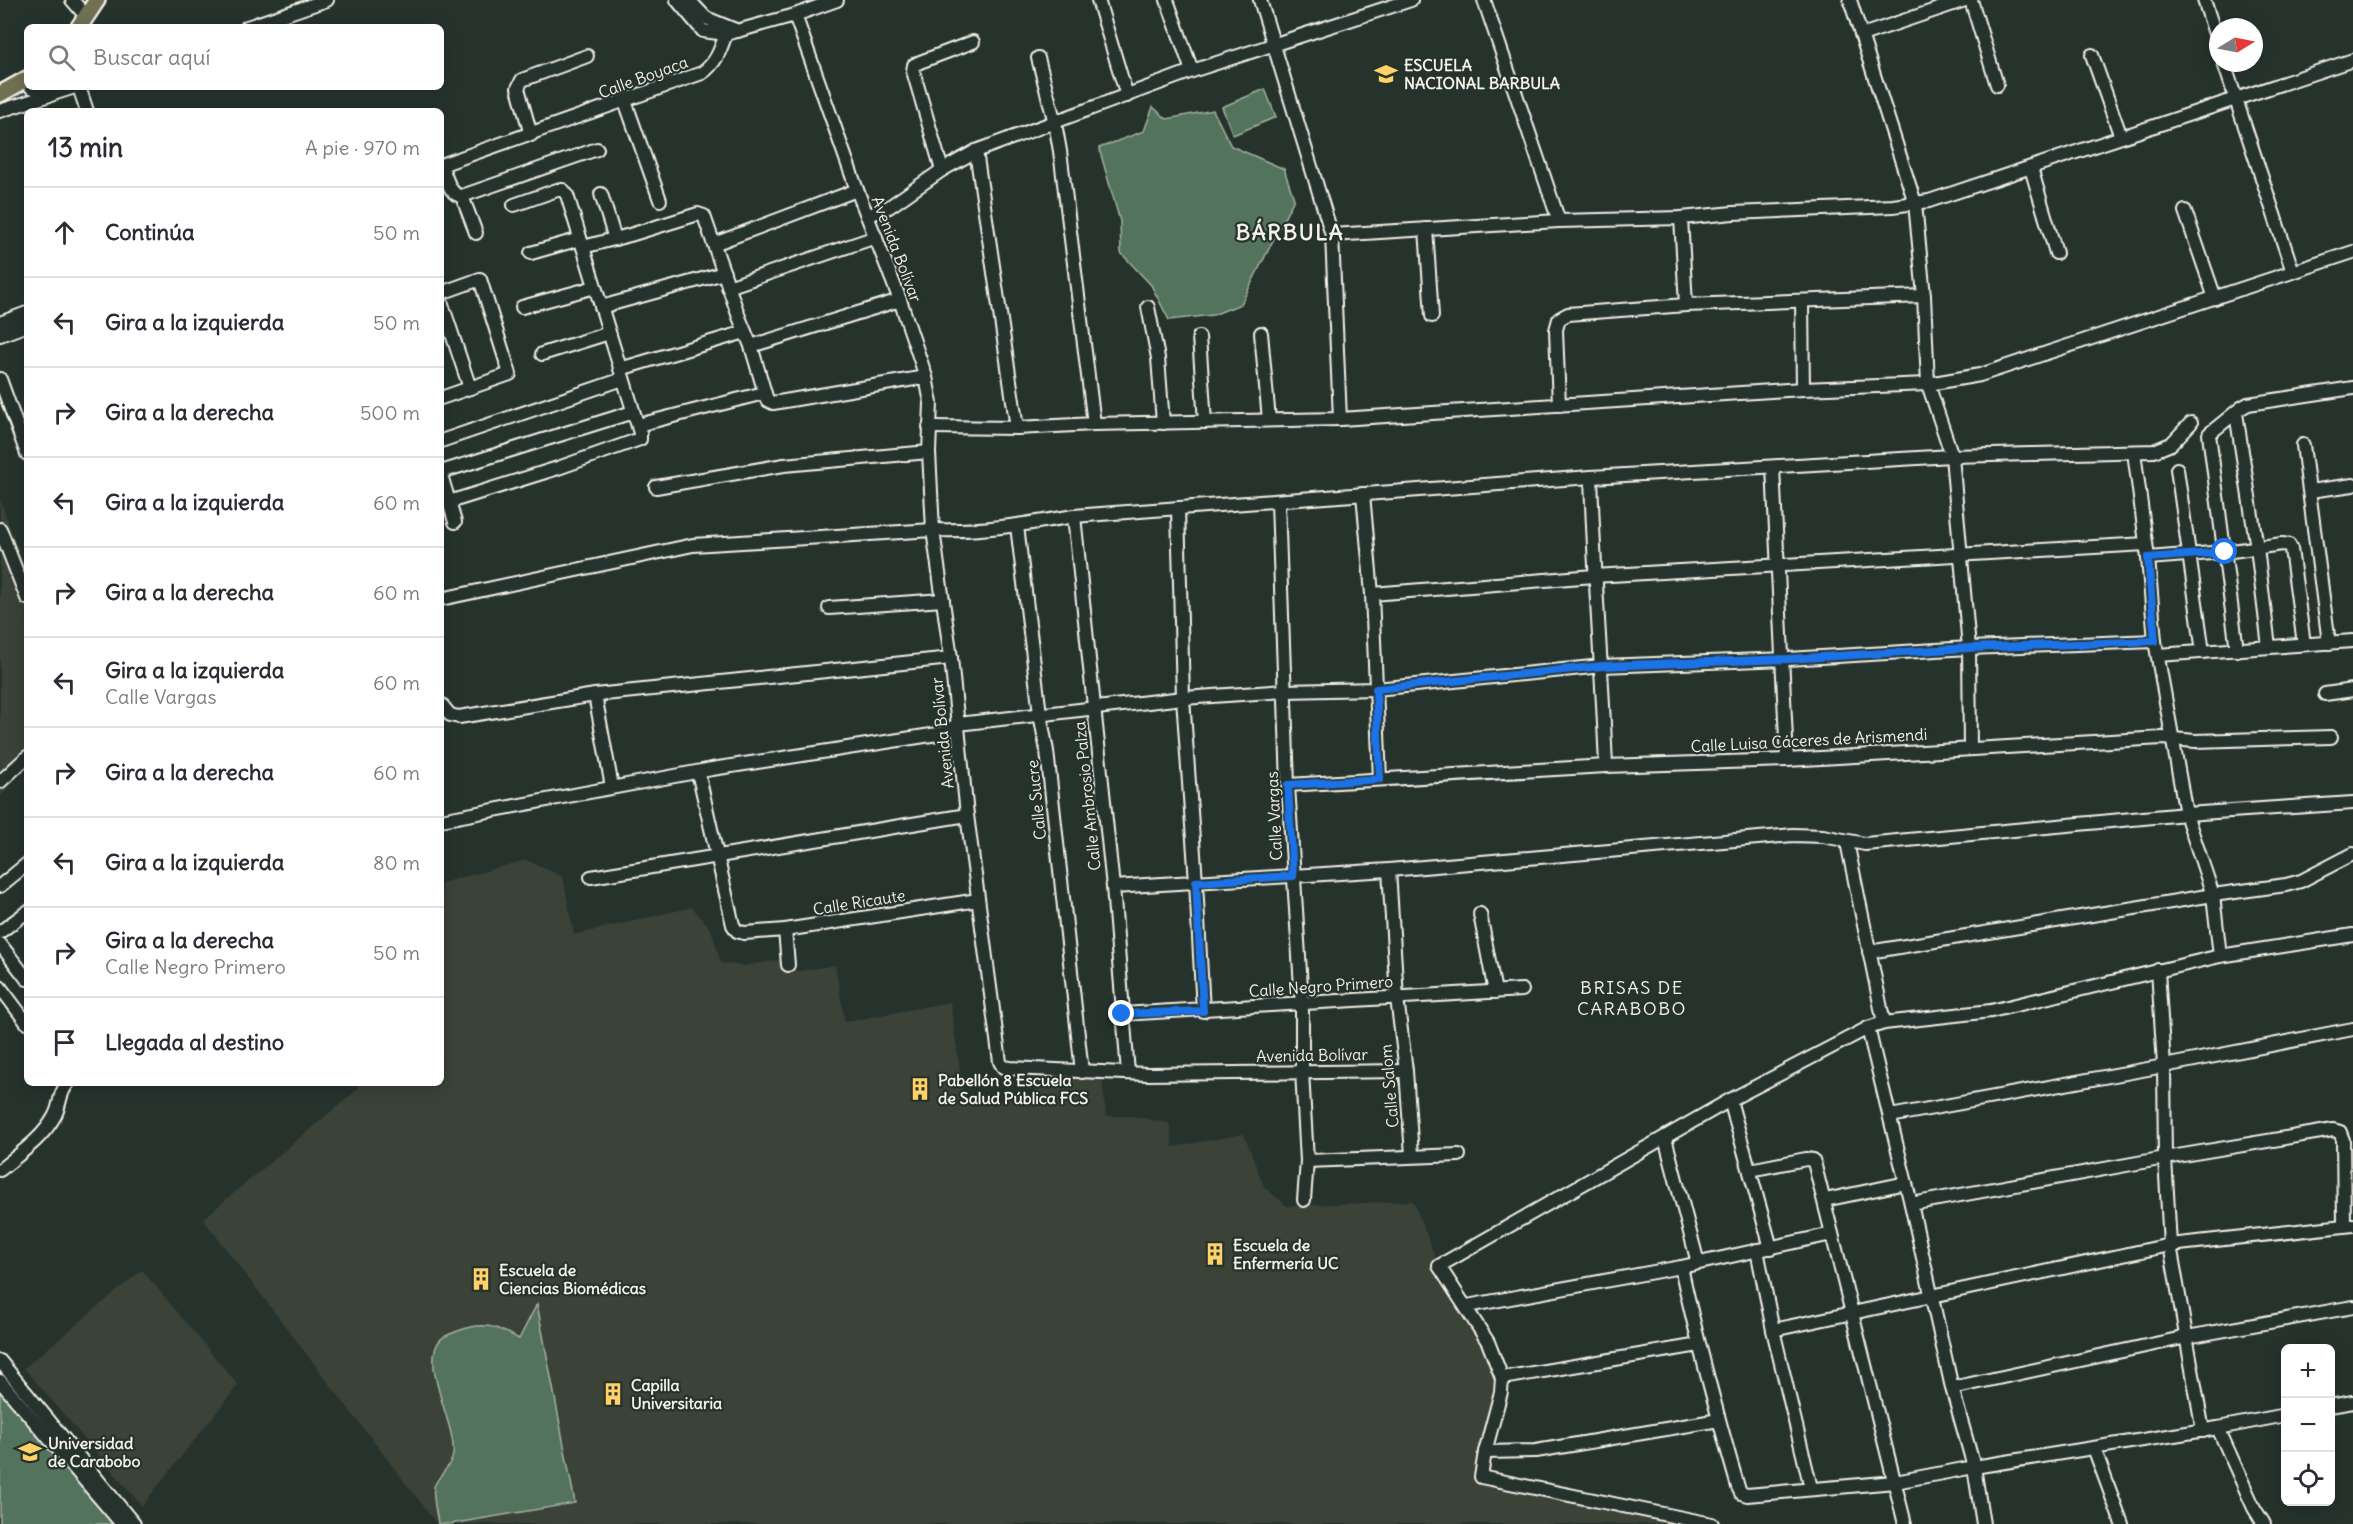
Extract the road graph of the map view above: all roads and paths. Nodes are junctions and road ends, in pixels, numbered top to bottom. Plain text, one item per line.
1 (72, 0) edge
2 (97, 0) edge
3 (327, 0) edge
4 (677, 0) edge
5 (689, 0) edge
6 (837, 0) edge
7 (1098, 0) edge
8 (1167, 0) edge
9 (1260, 0) edge
10 (1411, 0) edge
11 (1484, 0) edge
12 (1850, 0) edge
13 (1965, 0) edge
14 (1971, 0) edge
15 (2204, 0) edge
16 (294, 5) edge
17 (795, 15) junction
18 (2210, 18) edge
19 (83, 23) edge
20 (253, 24) edge
21 (732, 33) junction
22 (1862, 35) junction
23 (973, 42) dead end
24 (1275, 46) junction
25 (2092, 55) dead end
26 (587, 56) dead end
27 (1038, 58) dead end
28 (2353, 60) edge
29 (1192, 71) junction
30 (2227, 72) edge
31 (24, 78) edge
32 (24, 79) edge
33 (0, 82) edge
34 (1996, 85) dead end
35 (44, 90) edge
36 (67, 90) edge
37 (78, 90) edge
38 (0, 94) edge
39 (51, 95) junction
40 (1127, 96) junction
41 (2236, 99) junction
42 (625, 101) junction
43 (86, 108) edge
44 (0, 111) edge
45 (1056, 123) junction
46 (531, 135) junction
47 (2121, 138) junction
48 (597, 149) dead end
49 (976, 151) junction
50 (444, 164) edge
51 (2031, 168) junction
52 (942, 170) junction
53 (444, 172) edge
54 (857, 190) junction
55 (600, 194) dead end
56 (462, 196) junction
57 (660, 200) dead end
58 (1915, 203) junction
59 (514, 205) dead end
60 (2185, 211) dead end
61 (867, 216) junction
62 (1681, 218) junction
63 (1559, 221) junction
64 (1426, 229) junction
65 (476, 233) dead end
66 (1332, 235) junction
67 (876, 237) junction
68 (615, 239) junction
69 (581, 243) junction
70 (714, 244) junction
71 (2353, 252) edge
72 (2056, 253) dead end
73 (531, 254) dead end
74 (2294, 272) junction
75 (724, 273) junction
76 (595, 287) junction
77 (728, 287) junction
78 (444, 292) edge
79 (1924, 296) junction
80 (2215, 298) junction
81 (900, 300) junction
82 (1802, 301) junction
83 (1686, 305) junction
84 (522, 307) dead end
85 (601, 307) junction
86 (1148, 307) dead end
87 (444, 311) edge
88 (24, 314) edge
89 (1432, 316) dead end
90 (0, 323) edge
91 (24, 326) edge
92 (745, 332) junction
93 (609, 333) junction
94 (1261, 333) dead end
95 (0, 335) edge
96 (1199, 337) dead end
97 (751, 346) junction
98 (542, 354) dead end
99 (622, 374) junction
100 (926, 377) junction
101 (0, 379) edge
102 (1928, 384) junction
103 (470, 388) junction
104 (2353, 388) edge
105 (1803, 389) junction
106 (764, 393) junction
107 (444, 397) edge
108 (1559, 405) junction
109 (633, 412) junction
110 (2236, 413) junction
111 (1340, 419) junction
112 (1269, 420) junction
113 (1205, 422) junction
114 (1163, 423) junction
115 (2191, 423) dead end
116 (1094, 424) junction
117 (638, 425) junction
118 (929, 427) junction
119 (1017, 428) junction
120 (444, 440) edge
121 (2303, 445) dead end
122 (24, 446) edge
123 (928, 452) junction
124 (2134, 452) junction
125 (1952, 456) junction
126 (1773, 467) junction
127 (2177, 469) dead end
128 (444, 472) edge
129 (1591, 477) junction
130 (444, 484) edge
131 (2353, 485) edge
132 (656, 487) dead end
133 (2310, 491) junction
134 (1363, 494) junction
135 (449, 502) junction
136 (1278, 502) junction
137 (1178, 508) junction
138 (1074, 516) junction
139 (455, 522) dead end
140 (1017, 526) junction
141 (0, 529) edge
142 (933, 530) junction
143 (2146, 544) junction
144 (2257, 548) junction
145 (2225, 552) junction
146 (2190, 553) junction
147 (1959, 555) junction
148 (2148, 558) junction
149 (1778, 566) junction
150 (1594, 576) junction
151 (24, 590) edge
152 (1372, 594) junction
153 (444, 598) edge
154 (943, 600) junction
155 (829, 608) dead end
156 (2155, 641) junction
157 (2353, 641) edge
158 (2329, 643) junction
159 (2304, 644) junction
160 (2269, 647) junction
161 (1969, 648) junction
162 (2237, 650) junction
163 (2203, 652) junction
164 (2158, 655) junction
165 (951, 658) junction
166 (1781, 660) junction
167 (1602, 666) junction
168 (1376, 689) junction
169 (2353, 690) edge
170 (1285, 691) junction
171 (2325, 694) dead end
172 (595, 695) junction
173 (1183, 698) junction
174 (444, 708) edge
175 (1095, 708) junction
176 (1040, 714) junction
177 (958, 724) junction
178 (2331, 737) dead end
179 (2174, 739) junction
180 (1970, 748) junction
181 (24, 760) edge
182 (1787, 760) junction
183 (1606, 766) junction
184 (698, 772) junction
185 (1380, 779) junction
186 (0, 782) edge
187 (1288, 785) junction
188 (612, 787) junction
189 (2353, 803) edge
190 (2186, 814) junction
191 (967, 815) junction
192 (444, 819) edge
193 (1847, 842) junction
194 (2353, 854) edge
195 (718, 855) junction
196 (24, 866) edge
197 (1389, 870) junction
198 (1293, 876) junction
199 (591, 877) dead end
200 (1196, 882) junction
201 (0, 886) edge
202 (1113, 887) junction
203 (2212, 894) junction
204 (978, 900) junction
205 (24, 914) edge
206 (1480, 914) dead end
207 (785, 930) junction
208 (0, 933) edge
209 (2353, 935) edge
210 (0, 944) edge
211 (1869, 952) junction
212 (2220, 956) junction
213 (788, 964) dead end
214 (2158, 970) junction
215 (24, 972) edge
216 (0, 987) edge
217 (1522, 990) dead end
218 (1495, 992) junction
219 (1397, 998) junction
220 (1302, 1003) junction
221 (1203, 1011) junction
222 (1122, 1014) junction
223 (24, 1019) edge
224 (1884, 1023) junction
225 (1868, 1028) junction
226 (2353, 1029) edge
227 (2164, 1066) junction
228 (1302, 1071) junction
229 (1406, 1071) junction
230 (1082, 1072) junction
231 (1128, 1073) junction
232 (66, 1086) edge
233 (1730, 1100) junction
234 (1890, 1116) junction
235 (1665, 1138) junction
236 (1412, 1155) junction
237 (1459, 1155) dead end
238 (2165, 1158) junction
239 (1307, 1161) junction
240 (0, 1170) edge
241 (1750, 1170) junction
242 (1906, 1183) junction
243 (1304, 1200) dead end
244 (1825, 1200) junction
245 (1911, 1204) junction
246 (2348, 1224) edge
247 (1832, 1234) junction
248 (2170, 1245) junction
249 (1771, 1248) junction
250 (1757, 1250) junction
251 (1698, 1263) junction
252 (1681, 1266) junction
253 (1931, 1296) junction
254 (1467, 1306) junction
255 (2353, 1307) edge
256 (1852, 1313) junction
257 (1773, 1330) junction
258 (2187, 1337) junction
259 (1699, 1345) junction
260 (0, 1361) edge
261 (1502, 1378) junction
262 (0, 1381) edge
263 (1952, 1388) junction
264 (2353, 1402) edge
265 (2335, 1405) edge
266 (2281, 1416) edge
267 (1719, 1420) junction
268 (2218, 1428) junction
269 (2203, 1431) junction
270 (2094, 1448) junction
271 (1485, 1452) junction
272 (1974, 1467) junction
273 (1895, 1482) junction
274 (1811, 1488) junction
275 (122, 1524) edge
276 (134, 1524) edge
277 (1712, 1524) edge
278 (1905, 1524) edge
279 (1983, 1524) edge
280 (2122, 1524) edge
281 (2264, 1524) edge

1 - 19 street
2 - 19 main road
3 - 16 street
4 - 21 street
5 - 21 street
6 - 17 street
7 - 40 street
8 - 29 street
9 - 24 street
10 - 24 street
11 - 63 street
12 - 22 street
13 - 22 street
14 - 34 street
15 - 18 street
16 - 20 street
17 - 21 street
17 - 54 street, Avenida Bolívar
21 - 42 street, Calle Boyaca
22 - 58 street
23 - 52 street
24 - 29 street
24 - 66 street
25 - 47 street
26 - 46 street
27 - 45 street
28 - 41 street
29 - 40 street
30 - 41 street
31 - 33 main road
32 - 38 main road
35 - 39 street
36 - 39 street
37 - 43 street
39 - 44 street
40 - 45 street
41 - 47 street
41 - 74 street
42 - 46 street, Calle Boyaca
42 - 57 street
45 - 49 street
45 - 116 street
46 - 50 street, Calle Boyaca
47 - 51 street
48 - 56 street
49 - 52 street
49 - 119 street
51 - 58 street
51 - 72 street
52 - 61 street
53 - 56 street
54 - 61 street, Avenida Bolívar
54 - 70 street
55 - 68 street
56 - 65 street
58 - 62 street
58 - 79 street
59 - 69 street
60 - 80 street
61 - 67 street, Avenida Bolívar
62 - 63 street
62 - 83 street
63 - 64 street
64 - 66 street
64 - 89 street
66 - 111 street
67 - 77 street
67 - 81 street, Avenida Bolívar
68 - 69 street
68 - 70 street
69 - 73 street
69 - 76 street
70 - 75 street
71 - 74 street
74 - 80 street
75 - 77 street
75 - 85 street
76 - 84 street
76 - 85 street
77 - 92 street
78 - 103 street
79 - 82 street
79 - 102 street
80 - 102 street
81 - 97 street
81 - 100 street, Avenida Bolívar
82 - 83 street
82 - 105 street
83 - 108 street
85 - 93 street
86 - 114 street
87 - 103 street
88 - 90 street
91 - 95 street
92 - 97 street
92 - 99 street
93 - 98 street
93 - 99 street
94 - 112 street
96 - 113 street
97 - 106 street
99 - 109 street
99 - 120 street
100 - 106 street
100 - 118 street, Avenida Bolívar
101 - 122 street
102 - 105 street
102 - 125 street
103 - 107 street
104 - 110 street
105 - 108 street
106 - 117 street
108 - 111 street
109 - 117 street
109 - 128 street
110 - 144 street
110 - 145 street
111 - 112 street
112 - 113 street
113 - 114 street
114 - 116 street
115 - 124 street
116 - 119 street
117 - 135 street
118 - 119 street
118 - 123 street, Avenida Bolívar
121 - 133 street
123 - 132 street
123 - 142 street, Avenida Bolívar
124 - 125 street
124 - 143 street
125 - 126 street
125 - 147 street
126 - 129 street
126 - 149 street
127 - 146 street
129 - 134 street
129 - 150 street
130 - 135 street
131 - 133 street
133 - 158 street
134 - 136 street
134 - 152 street
135 - 139 street
136 - 137 street
136 - 170 street, Calle Vargas
137 - 138 street
137 - 173 street
138 - 140 street
138 - 175 street, Calle Ambrosio Palza
140 - 142 street
140 - 176 street, Calle Sucre
141 - 151 street
142 - 153 street
142 - 154 street, Avenida Bolívar
143 - 147 street
143 - 148 street
144 - 145 street
144 - 159 street
144 - 160 street
145 - 146 street
145 - 162 street
146 - 148 street
146 - 163 street
147 - 149 street
147 - 161 street
148 - 156 street
149 - 150 street
149 - 166 street
150 - 152 street
150 - 167 street
152 - 168 street
154 - 155 street
154 - 165 street, Avenida Bolívar
156 - 161 street
156 - 164 street
157 - 158 street
158 - 159 street
159 - 160 street
160 - 162 street
161 - 166 street
161 - 180 street
162 - 163 street
163 - 164 street
164 - 179 street
165 - 172 street
165 - 177 street, Avenida Bolívar
166 - 167 street
166 - 182 street
167 - 168 street
167 - 183 street
168 - 170 street
168 - 185 street
169 - 171 street
170 - 173 street
170 - 187 street, Calle Vargas
172 - 174 street
172 - 188 street
173 - 175 street
173 - 200 street
175 - 176 street
175 - 202 street, Calle Ambrosio Palza
176 - 177 street
176 - 230 street, Calle Sucre
177 - 184 street
177 - 191 street, Avenida Bolívar
178 - 179 street, Calle Luisa Cáceres de Arismendi
179 - 180 street, Calle Luisa Cáceres de Arismendi
179 - 190 street
180 - 182 street, Calle Luisa Cáceres de Arismendi
181 - 186 street
182 - 183 street, Calle Luisa Cáceres de Arismendi
183 - 185 street, Calle Luisa Cáceres de Arismendi
184 - 188 street
184 - 195 street
185 - 187 street, Calle Luisa Cáceres de Arismendi
187 - 198 street, Calle Vargas
188 - 192 street
189 - 190 street
190 - 193 street
190 - 203 street
191 - 195 street
191 - 204 street, Avenida Bolívar
193 - 197 street
193 - 211 street
194 - 203 street
195 - 199 street
195 - 207 street, Calle Ricaute
196 - 201 street
197 - 198 street
197 - 219 street, Calle Salom
198 - 200 street
198 - 220 street, Calle Vargas
200 - 202 street
200 - 221 street
202 - 222 street, Calle Ambrosio Palza
203 - 211 street
203 - 212 street
204 - 207 street, Calle Ricaute
204 - 230 street, Avenida Bolívar
205 - 208 street
206 - 218 street
207 - 213 street
209 - 212 street
210 - 215 street
211 - 224 street
212 - 214 street
214 - 224 street
214 - 227 street
216 - 223 street
217 - 218 street, Calle Negro Primero
218 - 219 street, Calle Negro Primero
219 - 220 street, Calle Negro Primero
219 - 229 street, Calle Salom
220 - 221 street, Calle Negro Primero
220 - 228 street, Calle Vargas
221 - 222 street, Calle Negro Primero
222 - 231 street, Calle Ambrosio Palza
224 - 225 street
225 - 233 street
225 - 234 street
226 - 227 street
227 - 234 street
227 - 238 street
228 - 229 street, Avenida Bolívar
228 - 231 street, Avenida Bolívar
228 - 239 street, Calle Vargas
229 - 236 street, Calle Salom
230 - 231 street, Avenida Bolívar
232 - 240 street
233 - 235 street
233 - 241 street
234 - 242 street
235 - 251 street
235 - 254 street
236 - 237 street
236 - 239 street
238 - 245 street
238 - 246 street
238 - 248 street
239 - 243 street, Calle Vargas
241 - 244 street
241 - 249 street
242 - 244 street
242 - 245 street
244 - 247 street
245 - 253 street
246 - 248 street
247 - 249 street
247 - 256 street
248 - 253 street
248 - 258 street
249 - 250 street
250 - 251 street
250 - 257 street
251 - 252 street
252 - 254 street
252 - 259 street
253 - 256 street
253 - 263 street
254 - 261 street
255 - 258 street
256 - 257 street
256 - 273 street
257 - 274 street
258 - 263 street
258 - 269 street
259 - 261 street
259 - 267 street
260 - 276 street
261 - 271 street
262 - 275 street
263 - 272 street
264 - 265 street
266 - 268 street
267 - 271 street
267 - 274 street
268 - 269 street
268 - 281 street
269 - 270 street
270 - 272 street
270 - 280 street
271 - 277 street
272 - 273 street
272 - 279 street
273 - 274 street
273 - 278 street

